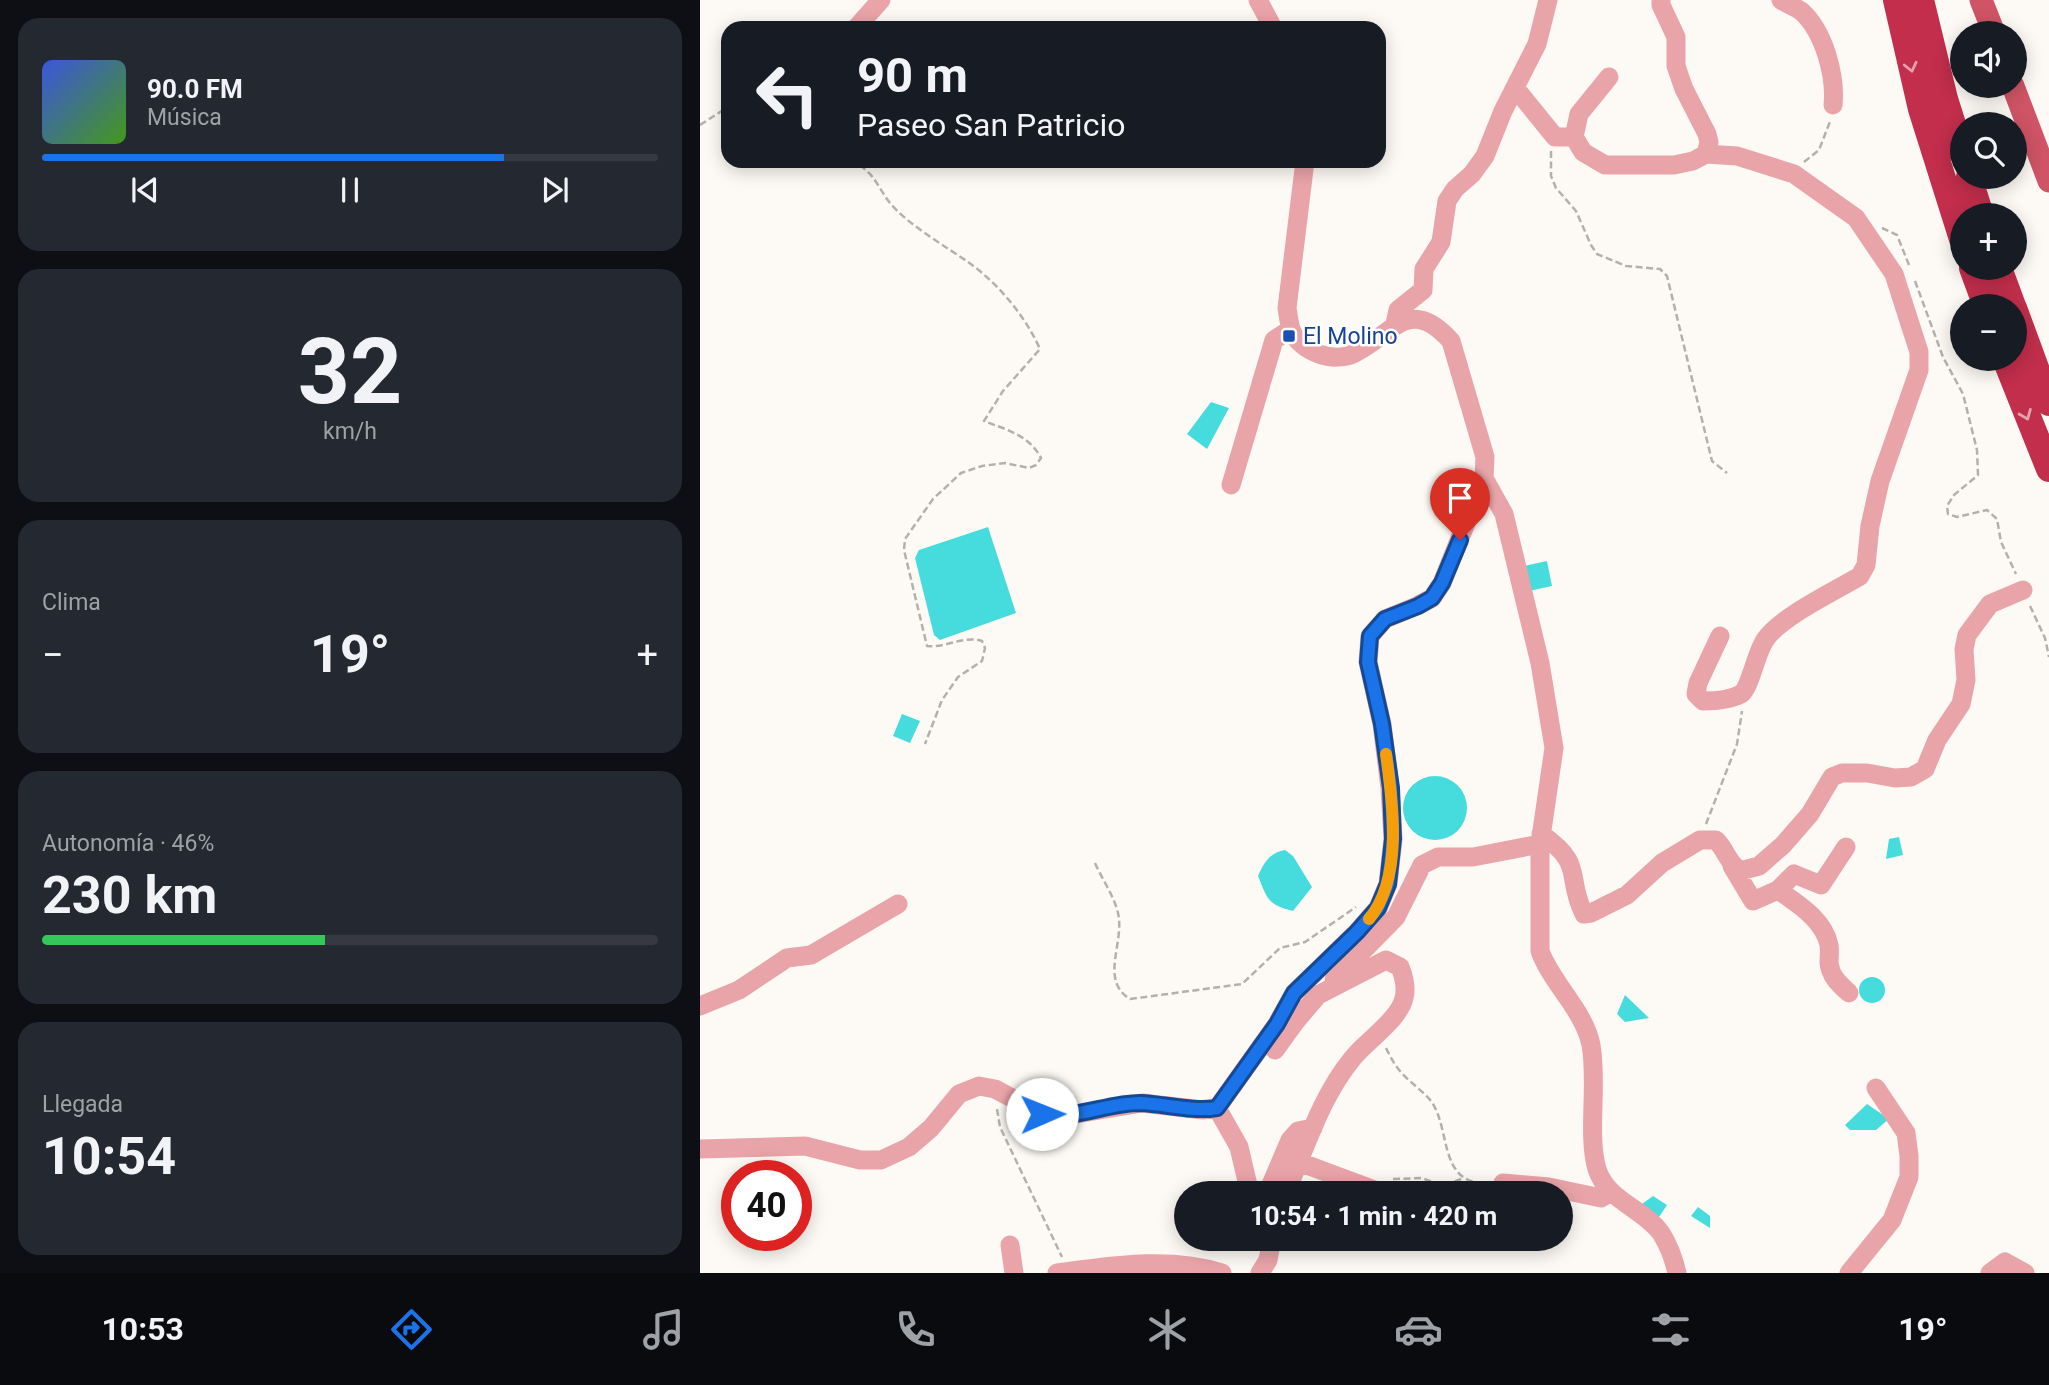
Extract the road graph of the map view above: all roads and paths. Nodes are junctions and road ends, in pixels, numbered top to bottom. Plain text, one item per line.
1 (881, 0) edge
2 (1258, 0) edge
3 (1548, 0) edge
4 (1661, 0) edge
5 (1781, 0) edge
6 (1896, 0) edge
7 (1921, 0) edge
8 (1981, 0) edge
9 (862, 21) edge
10 (1269, 21) edge
11 (1989, 21) edge
12 (1609, 77) dead end
13 (1516, 89) junction
14 (2018, 98) edge
15 (1833, 105) joint
16 (721, 112) edge
17 (1950, 115) edge
18 (700, 125) edge
19 (1564, 137) junction
20 (1706, 155) junction
21 (1797, 162) dead end
22 (862, 168) edge
23 (1304, 168) edge
24 (2049, 181) edge
25 (1951, 203) edge
26 (1865, 231) junction
27 (1395, 324) junction
28 (1291, 329) junction
29 (2027, 342) edge
30 (2010, 371) edge
31 (2049, 402) edge
32 (2049, 469) edge
33 (1727, 473) dead end
34 (1485, 478) junction
35 (1231, 485) dead end
36 (2023, 590) junction
37 (1720, 636) dead end
38 (2049, 657) edge
39 (1740, 694) junction
40 (925, 744) dead end
41 (1540, 839) junction
42 (1700, 840) junction
43 (1846, 847) dead end
44 (1095, 863) dead end
45 (1732, 866) junction
46 (1779, 890) junction
47 (898, 904) dead end
48 (1355, 907) dead end
49 (1849, 993) dead end
50 (1318, 995) junction
51 (700, 1006) edge
52 (1376, 1033) junction
53 (1243, 1075) junction
54 (1876, 1088) dead end
55 (995, 1089) junction
56 (1217, 1108) junction
57 (1313, 1128) junction
58 (700, 1149) edge
59 (1300, 1162) junction
60 (1464, 1178) junction
61 (1247, 1181) edge
62 (1273, 1181) edge
63 (1291, 1181) edge
64 (1353, 1181) edge
65 (1379, 1181) edge
66 (1430, 1181) edge
67 (1450, 1181) edge
68 (1472, 1181) edge
69 (1573, 1192) edge
70 (1610, 1192) junction
71 (1010, 1245) dead end
72 (1270, 1251) edge
73 (1063, 1272) edge
74 (1014, 1273) edge
75 (1222, 1273) edge
76 (1260, 1273) edge
77 (1677, 1273) edge
78 (1850, 1273) edge
79 (1990, 1273) edge
80 (2025, 1273) edge

1 - 9 street
2 - 10 street
3 - 13 street
4 - 20 street
5 - 15 street
6 -> 25 highway
7 - 17 highway
8 - 11 main road
12 - 19 street
13 - 19 street
13 - 27 street
14 - 24 main road
15 - 21 path
16 - 18 path
19 - 20 street
19 - 33 path
20 - 26 street
22 - 40 path
23 - 28 street
26 - 36 path
26 - 39 street
27 - 28 street
27 - 34 street
28 - 35 street
29 - 31 highway
30 -> 32 highway
34 - 41 street
34 - 53 street
36 - 38 path
36 - 45 street
37 - 39 street
39 - 42 path
41 - 42 street
41 - 50 street
41 - 70 street
42 - 45 street
43 - 46 street
44 - 48 path
45 - 46 street
46 - 49 street
47 - 51 street
50 - 52 street
50 - 53 street
52 - 57 street
52 - 60 path
53 - 56 street
54 - 78 street
55 - 56 street
55 - 58 street
55 - 73 path
56 - 61 street
57 - 59 street
57 - 62 street
59 - 63 street
59 - 64 street
60 - 67 path
60 - 68 path
65 - 66 path
69 - 70 street
70 - 77 street
71 - 74 street
72 - 76 street
73 - 75 street
79 - 80 street

